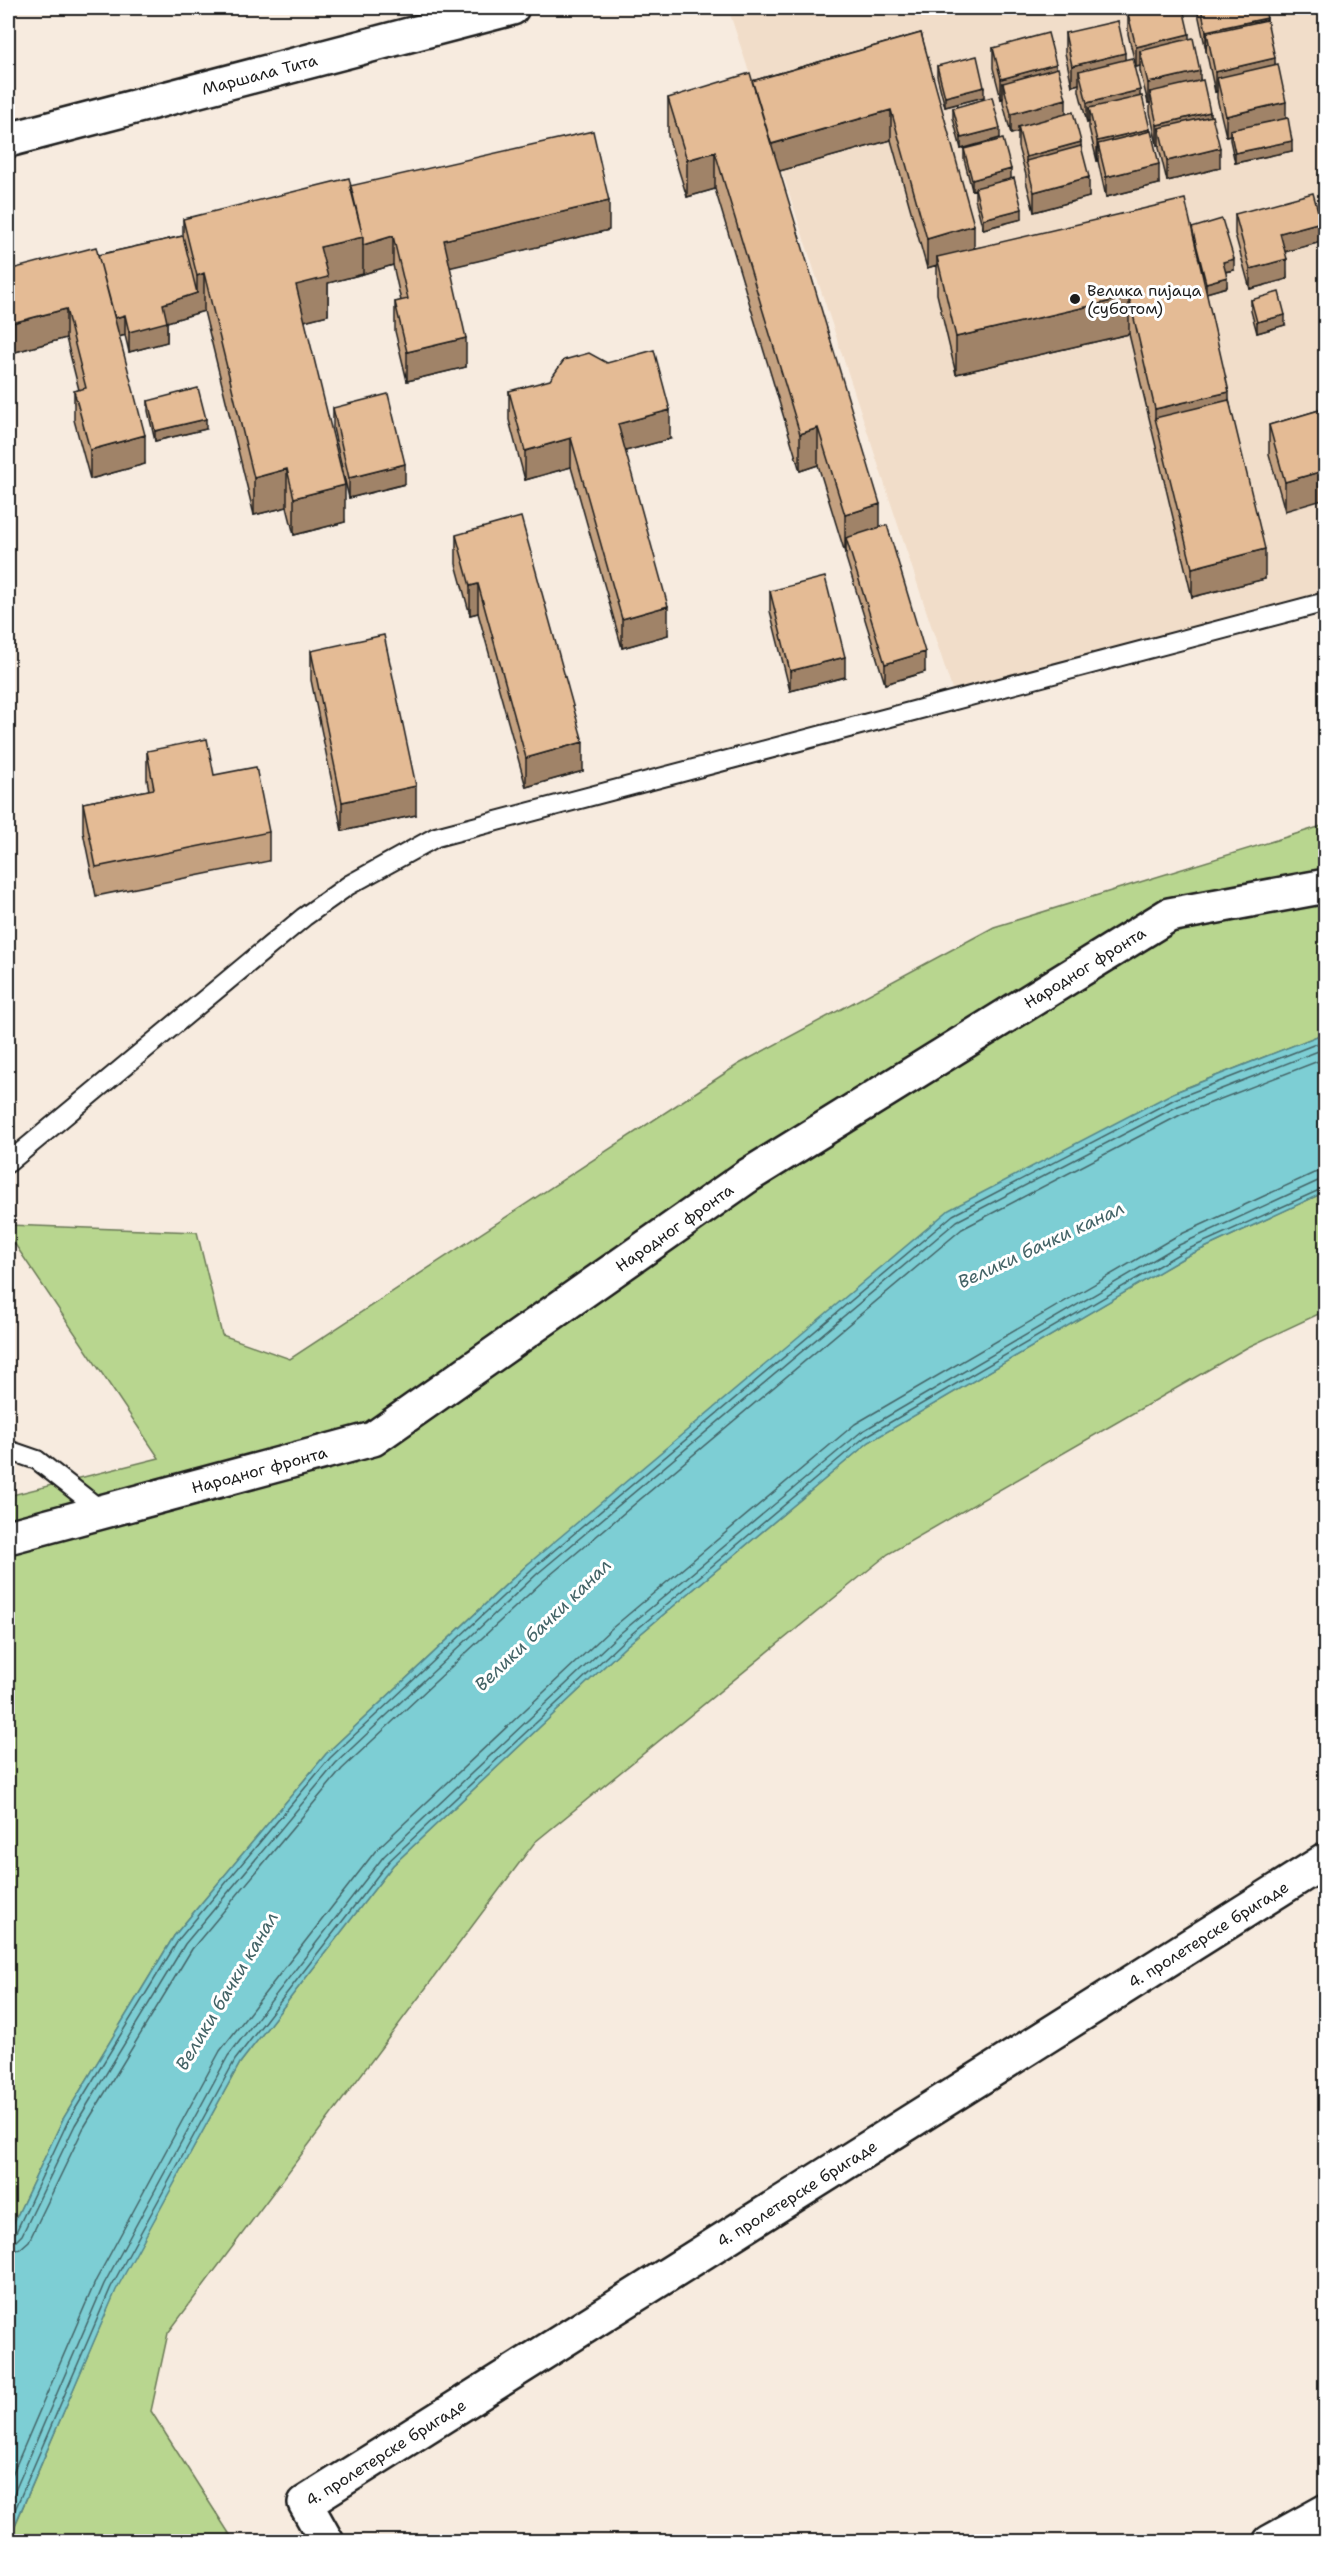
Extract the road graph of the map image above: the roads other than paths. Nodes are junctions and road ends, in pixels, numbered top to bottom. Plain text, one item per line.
1 (512, 8) edge
2 (8, 140) edge
3 (1326, 602) edge
4 (1326, 886) edge
5 (8, 1163) edge
6 (8, 1450) edge
7 (102, 1511) junction
8 (8, 1537) edge
9 (1326, 1860) edge
10 (1326, 2511) edge
11 (327, 2541) edge
12 (1270, 2541) edge

1 - 2 street, Маршала Тита
3 - 5 lane
4 - 7 street, Народног фронта
6 - 7 lane
7 - 8 street, Народног фронта
9 - 11 street, 4. пролетерске бригаде
10 - 12 street

